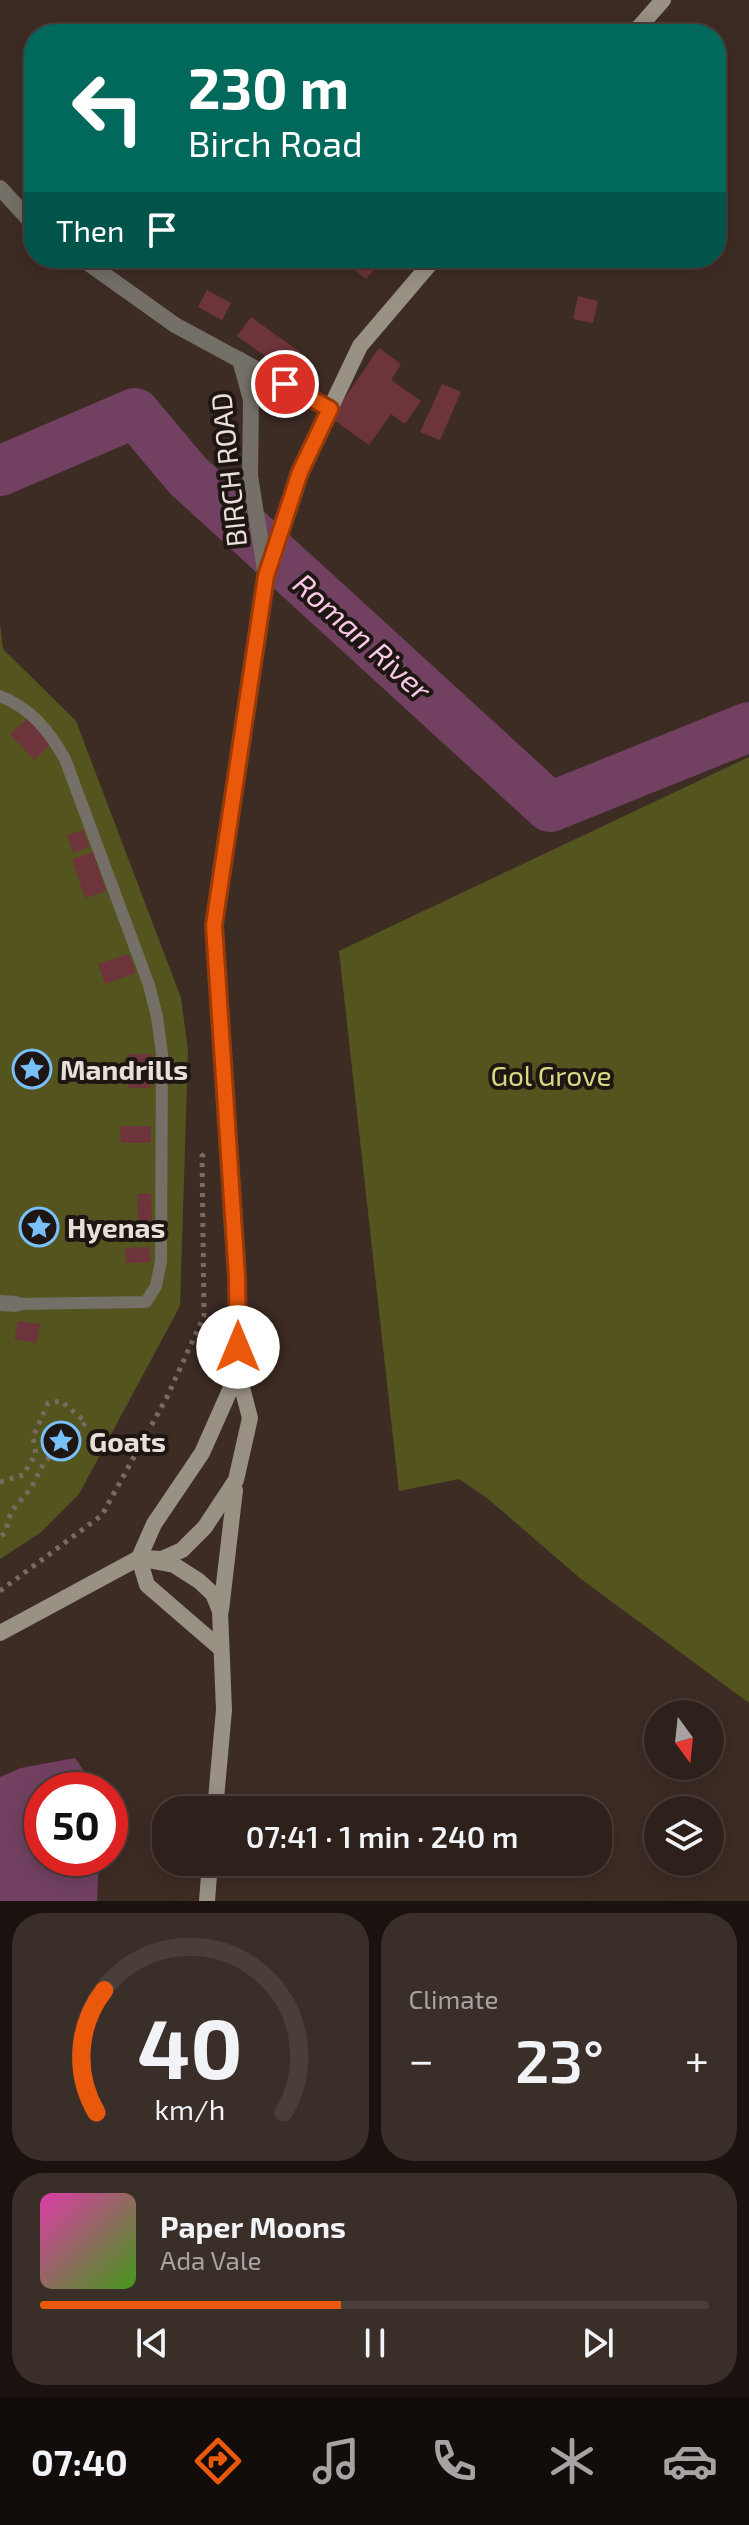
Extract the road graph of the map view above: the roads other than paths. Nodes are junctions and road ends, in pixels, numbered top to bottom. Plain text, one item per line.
1 (663, 0) edge
2 (642, 24) edge
3 (0, 188) edge
4 (24, 214) edge
5 (95, 268) edge
6 (426, 268) edge
7 (240, 360) junction
8 (330, 409) junction
9 (266, 576) junction
10 (0, 696) edge
11 (8, 1303) edge
12 (238, 1372) junction
13 (236, 1480) junction
14 (139, 1558) junction
15 (220, 1611) junction
16 (0, 1633) edge
17 (220, 1648) junction
18 (216, 1796) edge
19 (209, 1876) edge
20 (207, 1901) edge

1 - 2 main road
3 - 4 street
5 - 7 street, BIRCH ROAD
6 - 8 main road
7 - 8 street, BIRCH ROAD
7 - 9 street, BIRCH ROAD
8 - 9 main road
9 - 12 main road
10 - 11 lane
12 - 13 main road
12 - 14 main road
13 - 14 main road
13 - 15 main road
14 - 15 main road
14 - 16 main road
14 - 17 main road
15 - 17 main road
17 - 18 main road
19 - 20 main road

